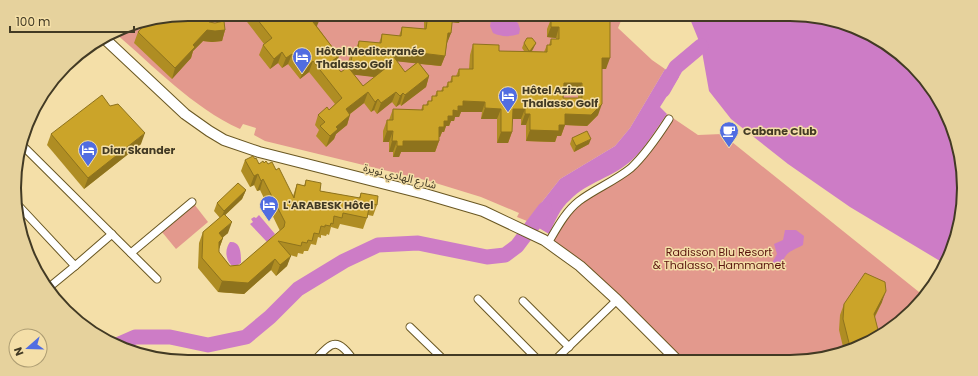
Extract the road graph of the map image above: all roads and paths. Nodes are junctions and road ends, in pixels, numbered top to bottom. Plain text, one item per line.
1 (107, 41) edge
2 (669, 119) dead end
3 (26, 149) edge
4 (192, 202) dead end
5 (22, 209) edge
6 (112, 234) junction
7 (546, 242) junction
8 (132, 253) junction
9 (76, 266) junction
10 (157, 280) dead end
11 (52, 285) edge
12 (478, 299) dead end
13 (617, 300) junction
14 (523, 301) dead end
15 (410, 327) dead end
16 (569, 347) junction
17 (320, 355) edge
18 (349, 355) edge
19 (439, 355) edge
20 (533, 355) edge
21 (560, 355) edge
22 (672, 355) edge

1 - 7 street, شارع الهادي نويرة
2 - 7 street
3 - 6 street
4 - 8 street
5 - 9 street
6 - 8 street
6 - 9 street
7 - 13 street, شارع الهادي نويرة
8 - 10 street
9 - 11 street
12 - 20 street
13 - 16 street
13 - 22 street, شارع الهادي نويرة
14 - 16 street
15 - 19 street
16 - 21 street
17 - 18 street

